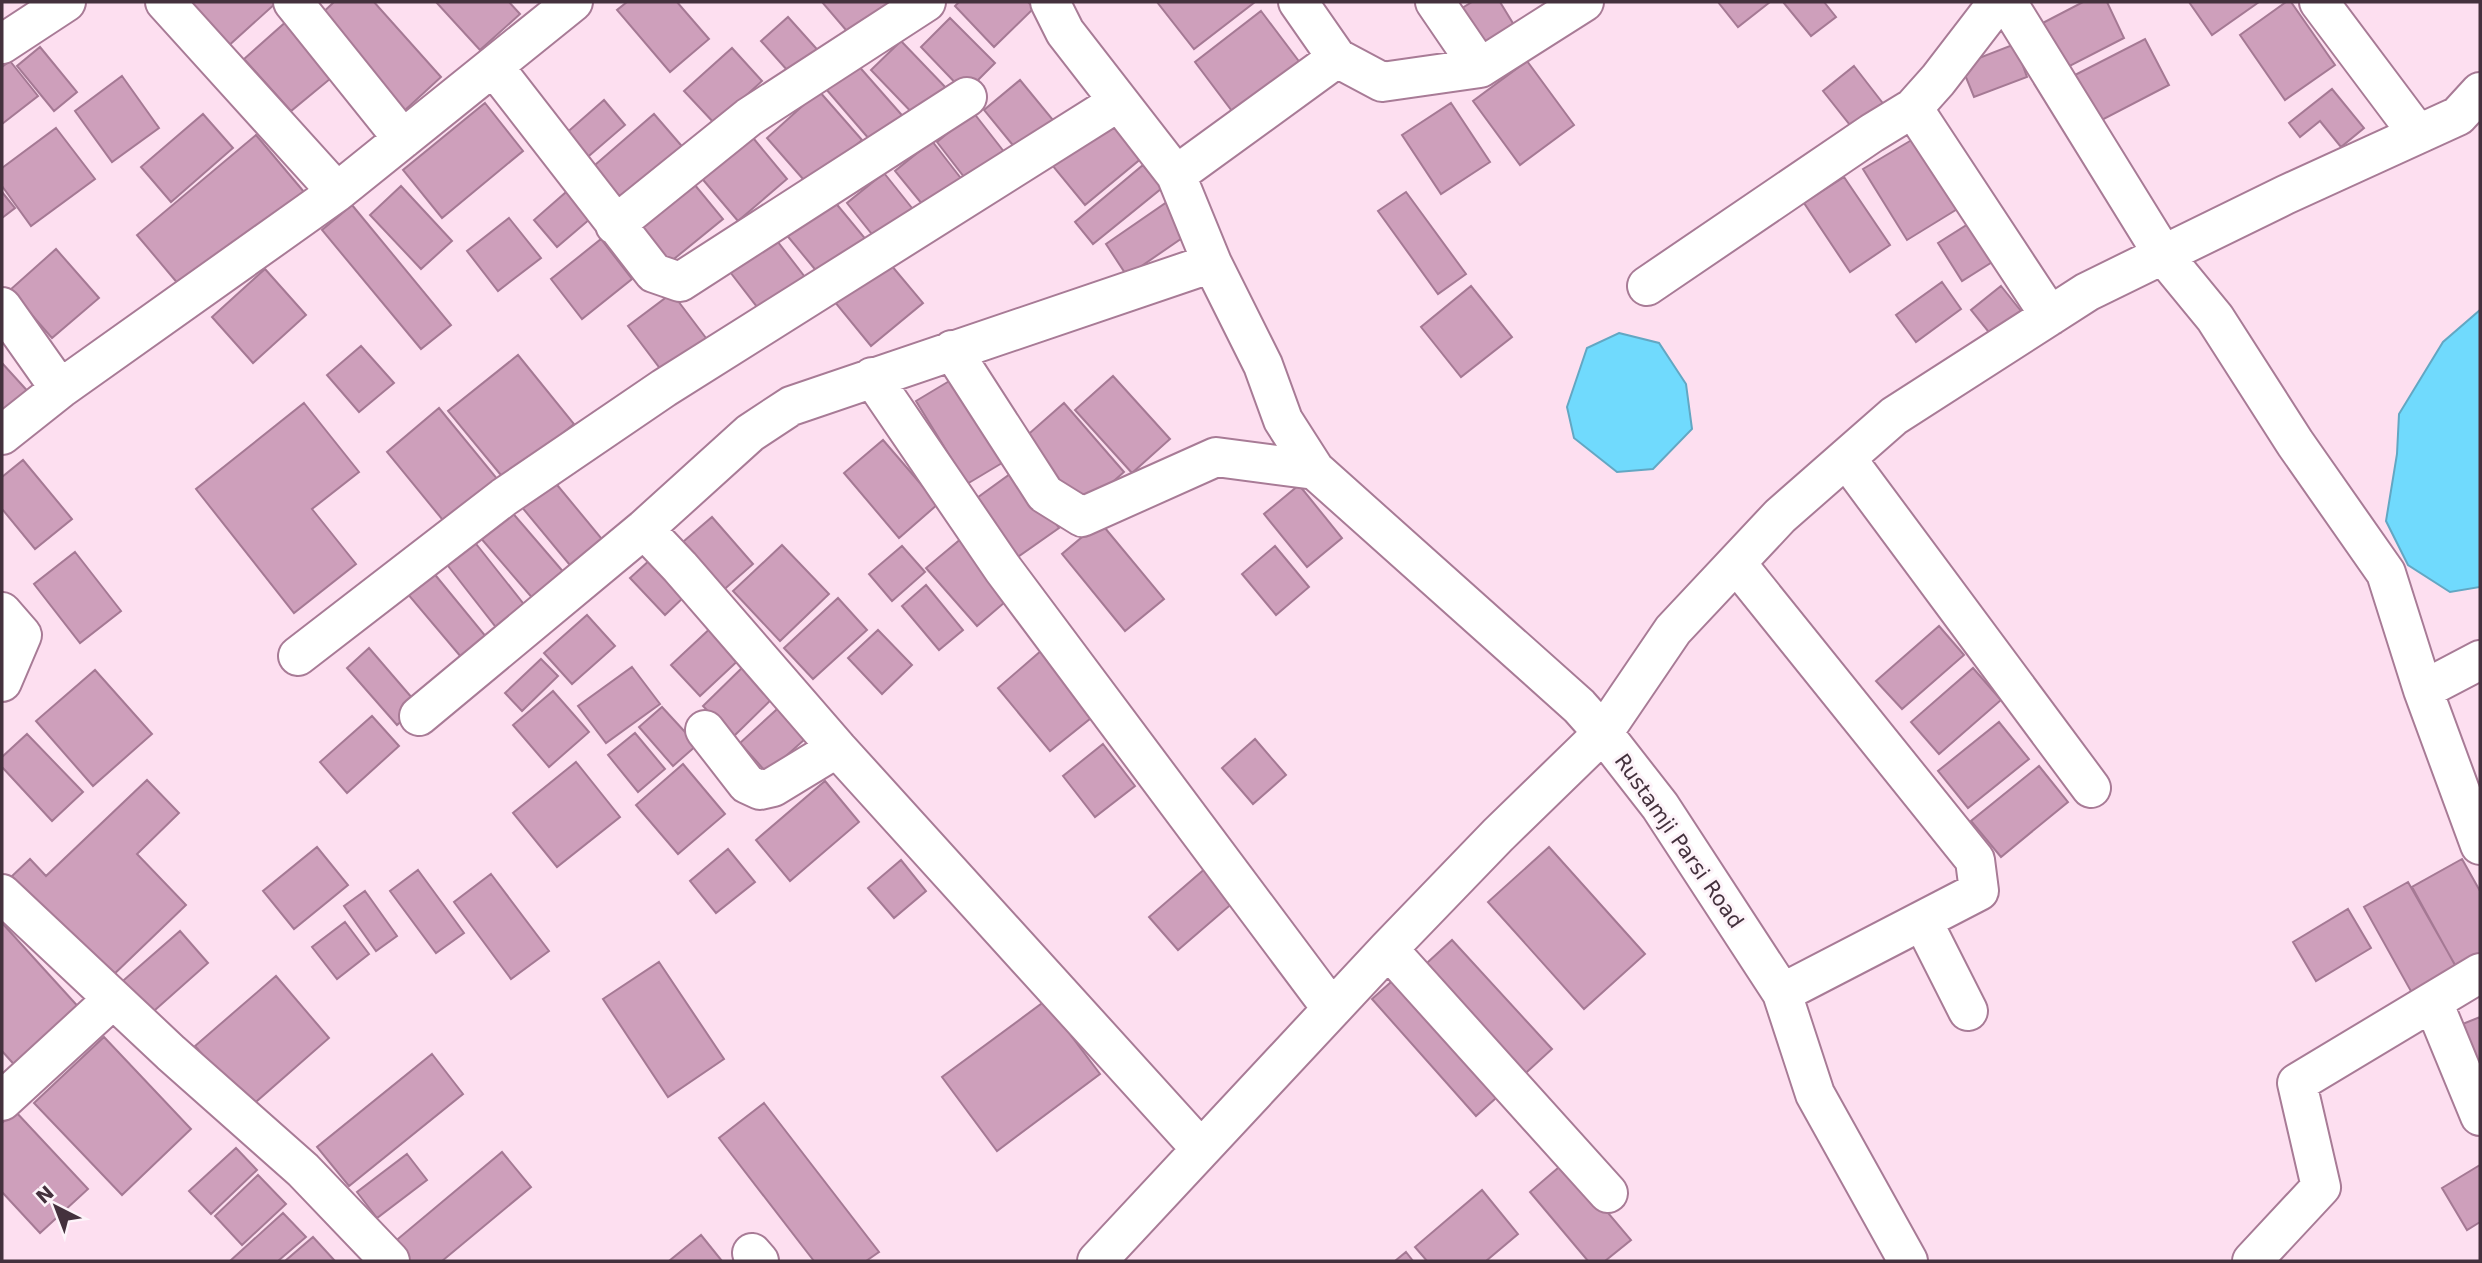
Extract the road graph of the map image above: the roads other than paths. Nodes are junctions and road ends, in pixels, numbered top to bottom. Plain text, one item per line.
1 (66, 2) edge
2 (165, 2) edge
3 (293, 2) edge
4 (573, 2) edge
5 (926, 2) edge
6 (1050, 2) edge
7 (1298, 2) edge
8 (1435, 2) edge
9 (1584, 2) edge
10 (1998, 2) edge
11 (2007, 2) edge
12 (2319, 2) edge
13 (2, 44) edge
14 (1337, 58) junction
15 (494, 67) junction
16 (1480, 68) junction
17 (2480, 92) edge
18 (967, 97) dead end
19 (1118, 102) junction
20 (1913, 108) junction
21 (2418, 134) junction
22 (403, 139) junction
23 (1176, 176) junction
24 (337, 192) junction
25 (615, 225) junction
26 (2164, 256) junction
27 (1212, 262) junction
28 (1647, 286) dead end
29 (2, 307) edge
30 (2050, 316) junction
31 (952, 350) junction
32 (872, 377) junction
33 (60, 389) junction
34 (2, 435) edge
35 (1846, 458) junction
36 (1315, 470) junction
37 (644, 529) junction
38 (1736, 563) junction
39 (2, 612) edge
40 (298, 656) dead end
41 (2480, 660) edge
42 (2, 682) edge
43 (2423, 690) junction
44 (419, 716) dead end
45 (705, 730) dead end
46 (1603, 733) junction
47 (837, 748) junction
48 (2091, 788) dead end
49 (2480, 845) edge
50 (2, 894) edge
51 (1923, 922) junction
52 (1388, 949) junction
53 (2480, 973) edge
54 (1782, 993) junction
55 (113, 999) junction
56 (2433, 1002) junction
57 (1332, 1009) junction
58 (1968, 1012) dead end
59 (2, 1101) edge
60 (2480, 1116) edge
61 (1201, 1149) junction
62 (1608, 1193) dead end
63 (390, 1261) edge
64 (1097, 1261) edge
65 (1908, 1261) edge
66 (2252, 1261) edge

1 - 13 street
2 - 24 street
3 - 22 street
4 - 15 street
5 - 25 street
6 - 19 street, Rustamji Parsi Road
7 - 14 street
8 - 16 street
9 - 16 street
10 - 20 street
11 - 26 street
12 - 21 street
14 - 16 street
14 - 23 street
15 - 22 street
15 - 25 street
17 - 21 street
18 - 25 street
19 - 23 street, Rustamji Parsi Road
19 - 40 street
20 - 28 street
20 - 30 street
21 - 26 street
22 - 24 street
23 - 27 street, Rustamji Parsi Road
24 - 33 street
26 - 30 street
26 - 43 street
27 - 31 street
27 - 36 street, Rustamji Parsi Road
29 - 33 street
30 - 35 street
31 - 32 street
31 - 36 street
32 - 37 street
32 - 57 street
33 - 34 street
35 - 38 street
35 - 48 street
36 - 46 street, Rustamji Parsi Road
37 - 44 street
37 - 47 street
38 - 46 street
38 - 51 street
39 - 42 street
41 - 43 street
43 - 49 street
45 - 47 street
46 - 52 street
46 - 54 street, Rustamji Parsi Road
47 - 61 street
50 - 55 street
51 - 54 street
51 - 58 street
52 - 57 street
52 - 62 street
53 - 56 street
54 - 65 street, Rustamji Parsi Road
55 - 59 street
55 - 63 street
56 - 60 street
56 - 66 street
57 - 61 street
61 - 64 street

